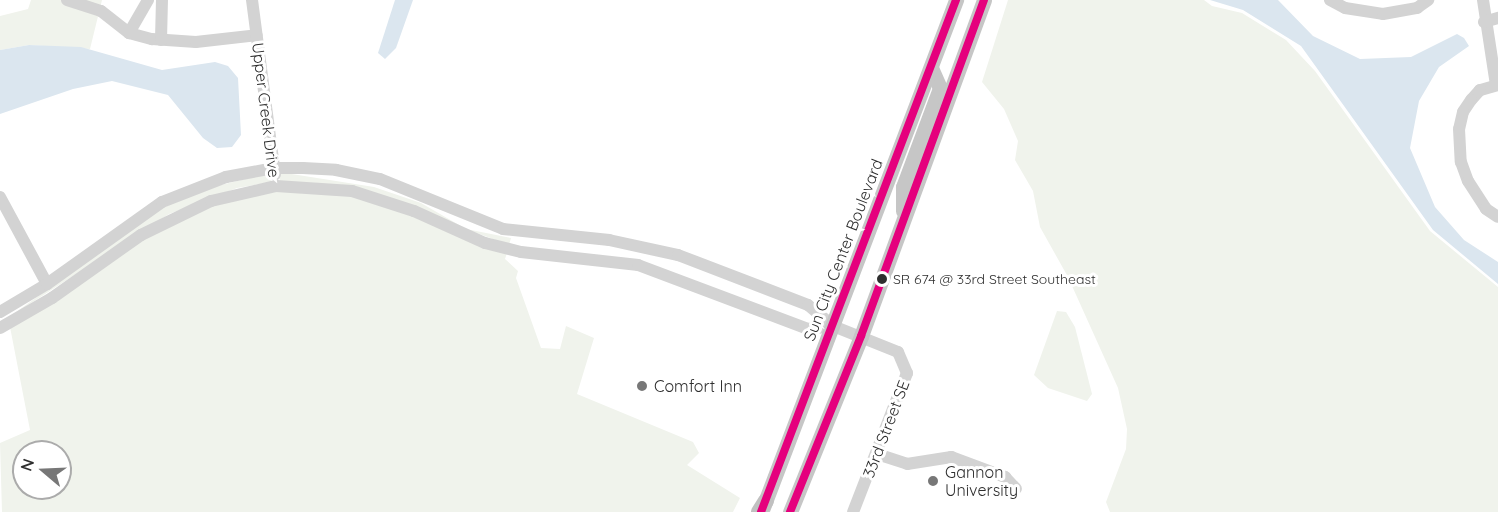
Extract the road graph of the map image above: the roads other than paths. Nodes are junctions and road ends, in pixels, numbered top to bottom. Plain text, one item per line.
1 (67, 0) edge
2 (148, 0) edge
3 (162, 0) edge
4 (252, 0) edge
5 (260, 0) edge
6 (956, 0) edge
7 (984, 0) edge
8 (1330, 0) edge
9 (1428, 0) edge
10 (1483, 0) edge
11 (1498, 18) edge
12 (1484, 22) junction
13 (129, 33) junction
14 (257, 35) junction
15 (161, 40) junction
16 (931, 69) junction
17 (1497, 85) edge
18 (274, 168) junction
19 (276, 186) junction
20 (0, 197) edge
21 (1498, 217) edge
22 (903, 223) junction
23 (47, 284) junction
24 (0, 312) edge
25 (833, 326) junction
26 (0, 328) edge
27 (861, 336) junction
28 (877, 454) junction
29 (1016, 489) dead end
30 (762, 508) edge
31 (790, 512) edge
32 (854, 512) edge

1 - 13 street
2 - 13 street
3 - 15 street
4 - 14 street, Upper Creek Drive
5 - 14 street, Upper Creek Drive
6 - 16 main road, Sun City Center Boulevard
7 - 22 main road
8 - 9 street
10 - 12 street
11 - 12 street
12 - 17 street
13 - 15 street
14 - 15 street
14 - 18 street, Upper Creek Drive
16 - 22 main road
16 - 25 main road, Sun City Center Boulevard
17 - 21 street
18 - 19 street, Upper Creek Drive
18 - 23 street
18 - 25 street
19 - 25 street
19 - 26 street
20 - 23 street
22 - 27 main road
23 - 24 street
25 - 27 street, 33rd Street SE
25 - 30 main road, Sun City Center Boulevard
27 - 28 street, 33rd Street SE
27 - 31 main road
28 - 29 street
28 - 32 street, 33rd Street SE

